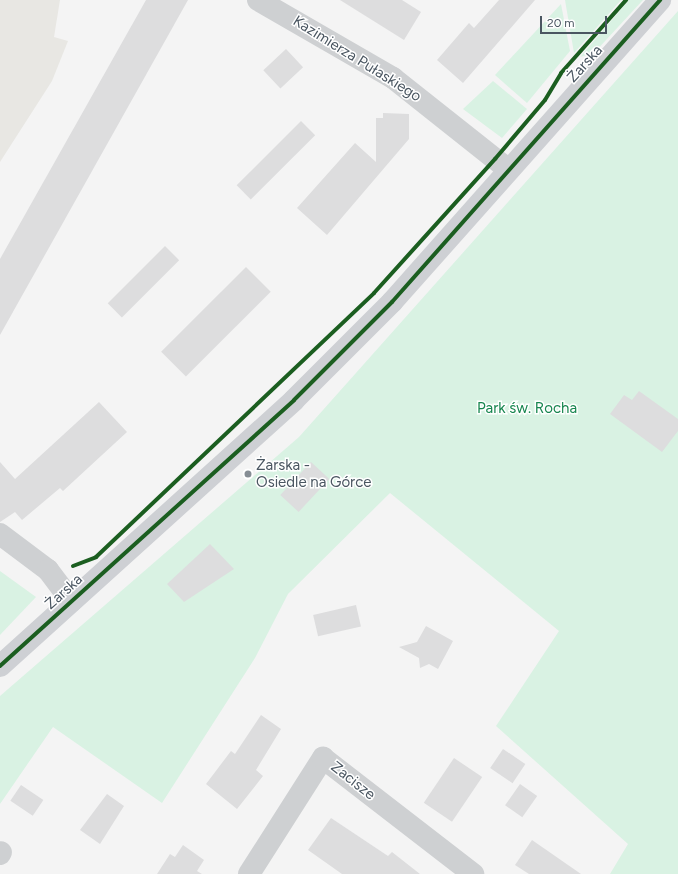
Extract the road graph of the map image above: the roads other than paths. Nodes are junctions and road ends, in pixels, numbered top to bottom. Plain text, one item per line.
1 (258, 0) edge
2 (660, 0) edge
3 (508, 169) junction
4 (0, 534) edge
5 (72, 601) junction
6 (0, 666) edge
7 (249, 874) edge
8 (474, 874) edge

1 - 3 street, Kazimierza Pułaskiego
2 - 3 street, Żarska
3 - 5 street, Żarska
4 - 5 street
5 - 6 street, Żarska
7 - 8 street, Zacisze

